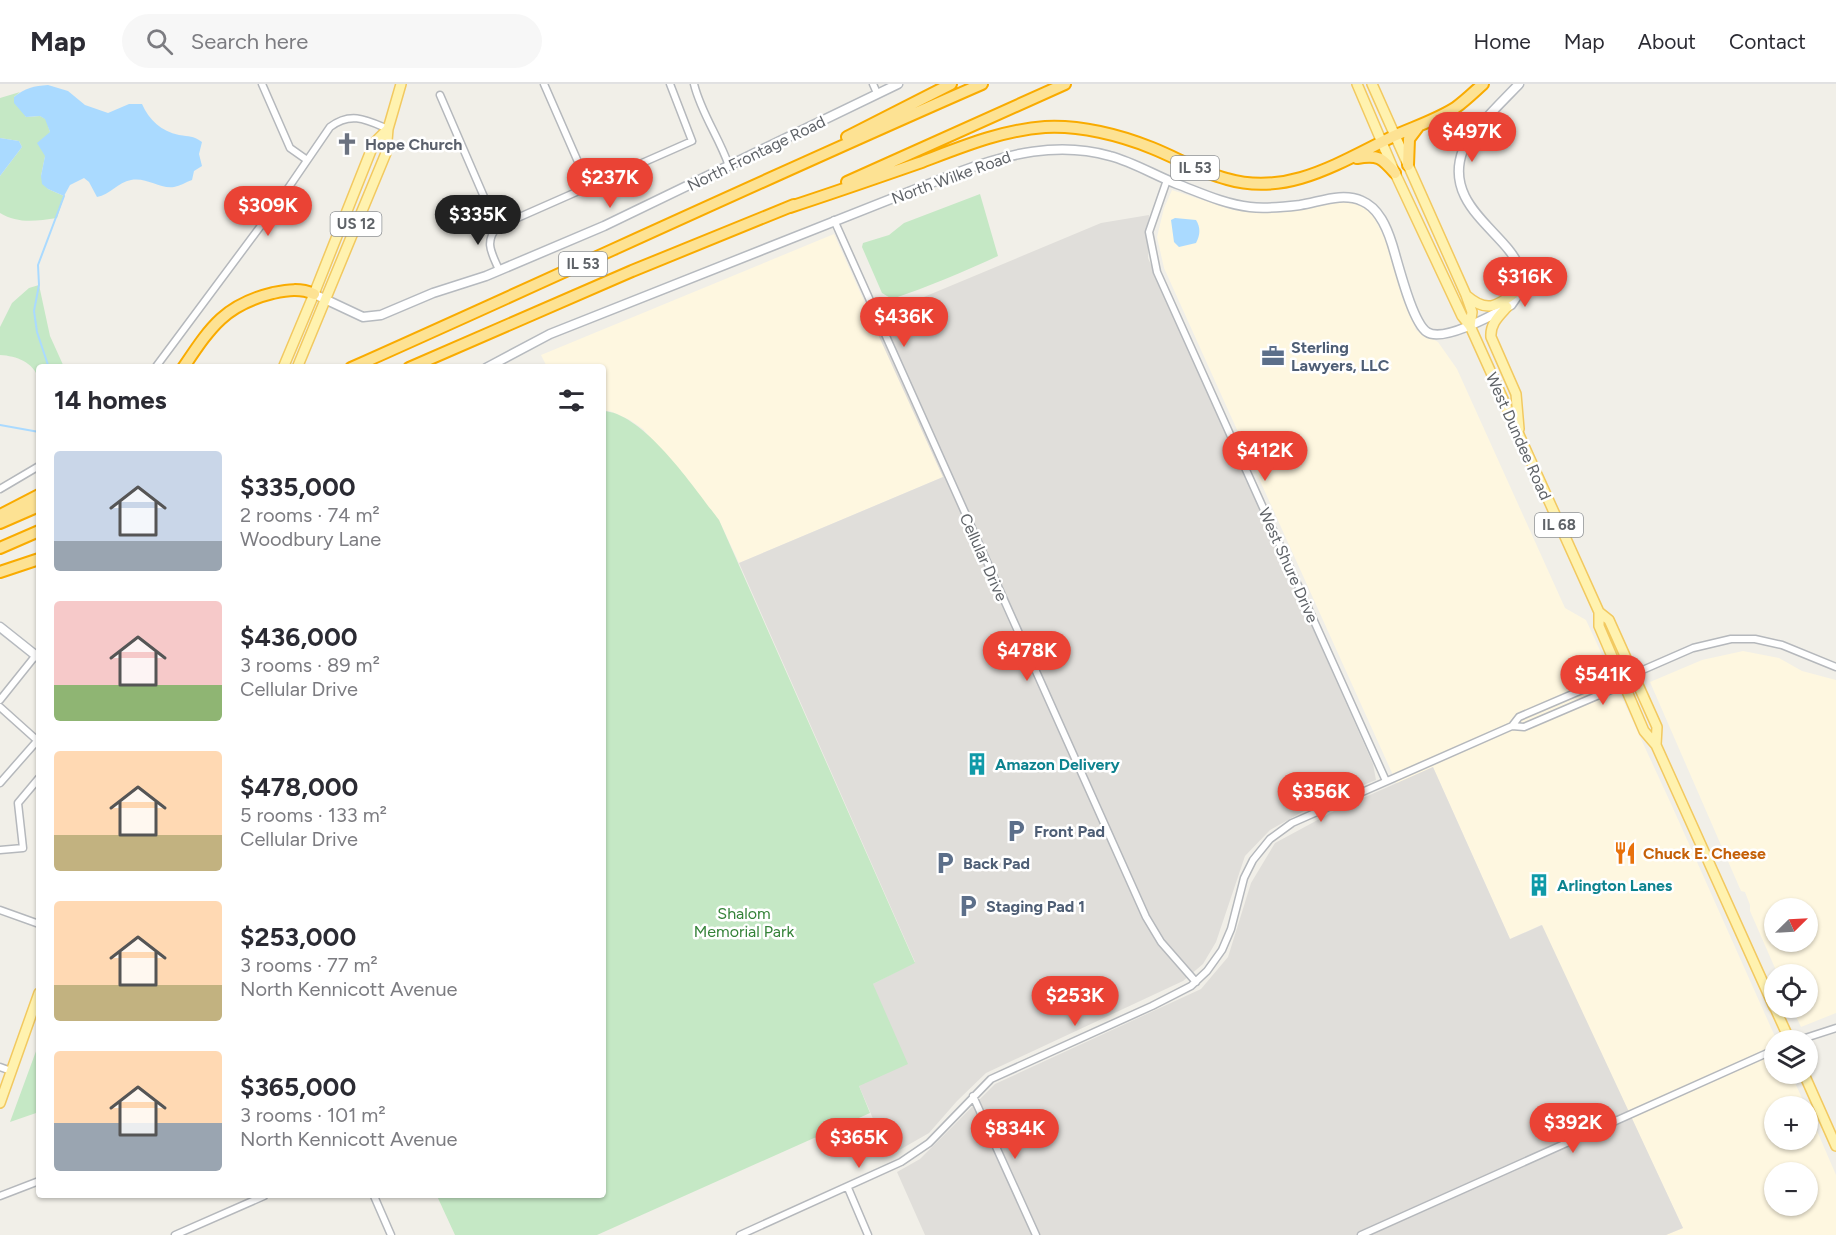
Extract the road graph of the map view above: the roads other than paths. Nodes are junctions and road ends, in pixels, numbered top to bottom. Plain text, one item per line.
1 (262, 84) edge
2 (401, 84) edge
3 (544, 84) edge
4 (670, 84) edge
5 (694, 84) edge
6 (873, 84) edge
7 (898, 84) edge
8 (951, 84) edge
9 (982, 84) edge
10 (1065, 84) edge
11 (1357, 84) edge
12 (1372, 84) edge
13 (1483, 84) edge
14 (1519, 84) edge
15 (877, 93) junction
16 (440, 95) dead end
17 (1420, 124) junction
18 (388, 129) junction
19 (1395, 136) junction
20 (1383, 142) junction
21 (815, 157) junction
22 (1351, 159) junction
23 (307, 160) junction
24 (1408, 165) junction
25 (729, 166) junction
26 (1395, 173) junction
27 (1167, 180) junction
28 (589, 187) junction
29 (790, 207) junction
30 (834, 220) junction
31 (497, 227) junction
32 (499, 270) junction
33 (1519, 290) junction
34 (314, 294) junction
35 (1466, 295) junction
36 (326, 299) junction
37 (1506, 307) junction
38 (1470, 326) junction
39 (158, 364) edge
40 (186, 364) edge
41 (285, 364) edge
42 (299, 364) edge
43 (360, 364) edge
44 (418, 364) edge
45 (494, 364) edge
46 (1520, 438) junction
47 (36, 468) edge
48 (0, 489) edge
49 (36, 497) edge
50 (36, 507) edge
51 (0, 515) edge
52 (0, 523) edge
53 (36, 532) edge
54 (0, 548) edge
55 (36, 560) edge
56 (0, 572) edge
57 (1599, 612) junction
58 (0, 627) edge
59 (36, 656) edge
60 (36, 658) edge
61 (1836, 667) edge
62 (1633, 675) junction
63 (1622, 679) junction
64 (0, 700) edge
65 (0, 707) edge
66 (1512, 726) junction
67 (36, 739) edge
68 (36, 743) edge
69 (1656, 746) junction
70 (36, 781) edge
71 (1386, 781) junction
72 (0, 783) edge
73 (0, 850) edge
74 (0, 910) edge
75 (36, 923) edge
76 (1196, 982) junction
77 (1764, 984) edge
78 (36, 1001) edge
79 (1836, 1028) edge
80 (1818, 1034) edge
81 (1764, 1054) edge
82 (0, 1067) edge
83 (11, 1071) junction
84 (1808, 1084) edge
85 (973, 1096) junction
86 (0, 1103) edge
87 (1836, 1146) edge
88 (36, 1182) edge
89 (848, 1188) junction
90 (0, 1196) edge
91 (259, 1198) edge
92 (375, 1198) edge
93 (749, 1233) edge
94 (175, 1235) edge
95 (391, 1235) edge
96 (740, 1235) edge
97 (868, 1235) edge
98 (1036, 1235) edge
99 (1360, 1235) edge

1 - 23 street
2 - 18 main road, US 12
3 - 28 street
4 - 28 street
5 - 25 street
6 - 15 street
7 - 15 street, North Frontage Road
8 - 21 highway, IL 53
9 - 21 highway
10 - 29 highway
11 - 20 main road, IL 68
12 - 19 main road, West Dundee Road
13 - 17 highway
14 - 33 street
15 - 25 street, North Frontage Road
16 - 31 street
17 - 19 highway
17 - 24 highway
18 - 23 street
18 - 34 main road, US 12
18 - 36 main road, US 12
19 - 20 highway
19 - 24 main road, West Dundee Road / IL 68
20 - 22 highway, IL 53
20 - 26 main road, West Dundee Road / IL 68
21 - 43 highway, IL 53
22 - 26 highway
22 - 29 highway, IL 53
23 - 39 street
24 - 35 main road, West Dundee Road / IL 68
25 - 32 street, North Frontage Road
26 - 38 main road, West Dundee Road / IL 68
27 - 30 street, North Wilke Road
27 - 38 street, North Wilke Road
27 - 71 street, West Shure Drive
28 - 31 street
29 - 44 highway, IL 53
30 - 45 street, North Wilke Road
30 - 76 street, Cellular Drive
31 - 32 street
32 - 36 street, North Frontage Road
33 - 35 main road
33 - 37 street, North Wilke Road
34 - 36 street, North Frontage Road
34 - 40 highway
34 - 41 main road, US 12
35 - 38 main road, West Dundee Road / IL 68
36 - 42 main road, US 12
37 - 38 street, North Wilke Road
37 - 46 main road
38 - 46 main road, West Dundee Road / IL 68
46 - 57 main road, West Dundee Road / IL 68
47 - 48 street
49 - 51 highway
50 - 52 highway
53 - 54 highway
55 - 56 highway
57 - 62 main road, West Dundee Road / IL 68
57 - 63 main road, West Dundee Road / IL 68
58 - 59 street
60 - 64 street
61 - 62 street
62 - 63 street
62 - 69 main road, West Dundee Road / IL 68
63 - 66 street
63 - 66 street
63 - 69 main road, West Dundee Road / IL 68
65 - 67 street
66 - 71 street
68 - 72 street
69 - 77 main road, West Dundee Road / IL 68
70 - 73 street
71 - 76 street
74 - 75 street
76 - 85 street
78 - 83 main road
79 - 80 street
81 - 99 street
82 - 83 street
83 - 86 main road
84 - 87 main road
85 - 89 street
85 - 98 street
88 - 90 street
89 - 93 street
89 - 97 street
91 - 94 street
92 - 95 street
93 - 96 street

